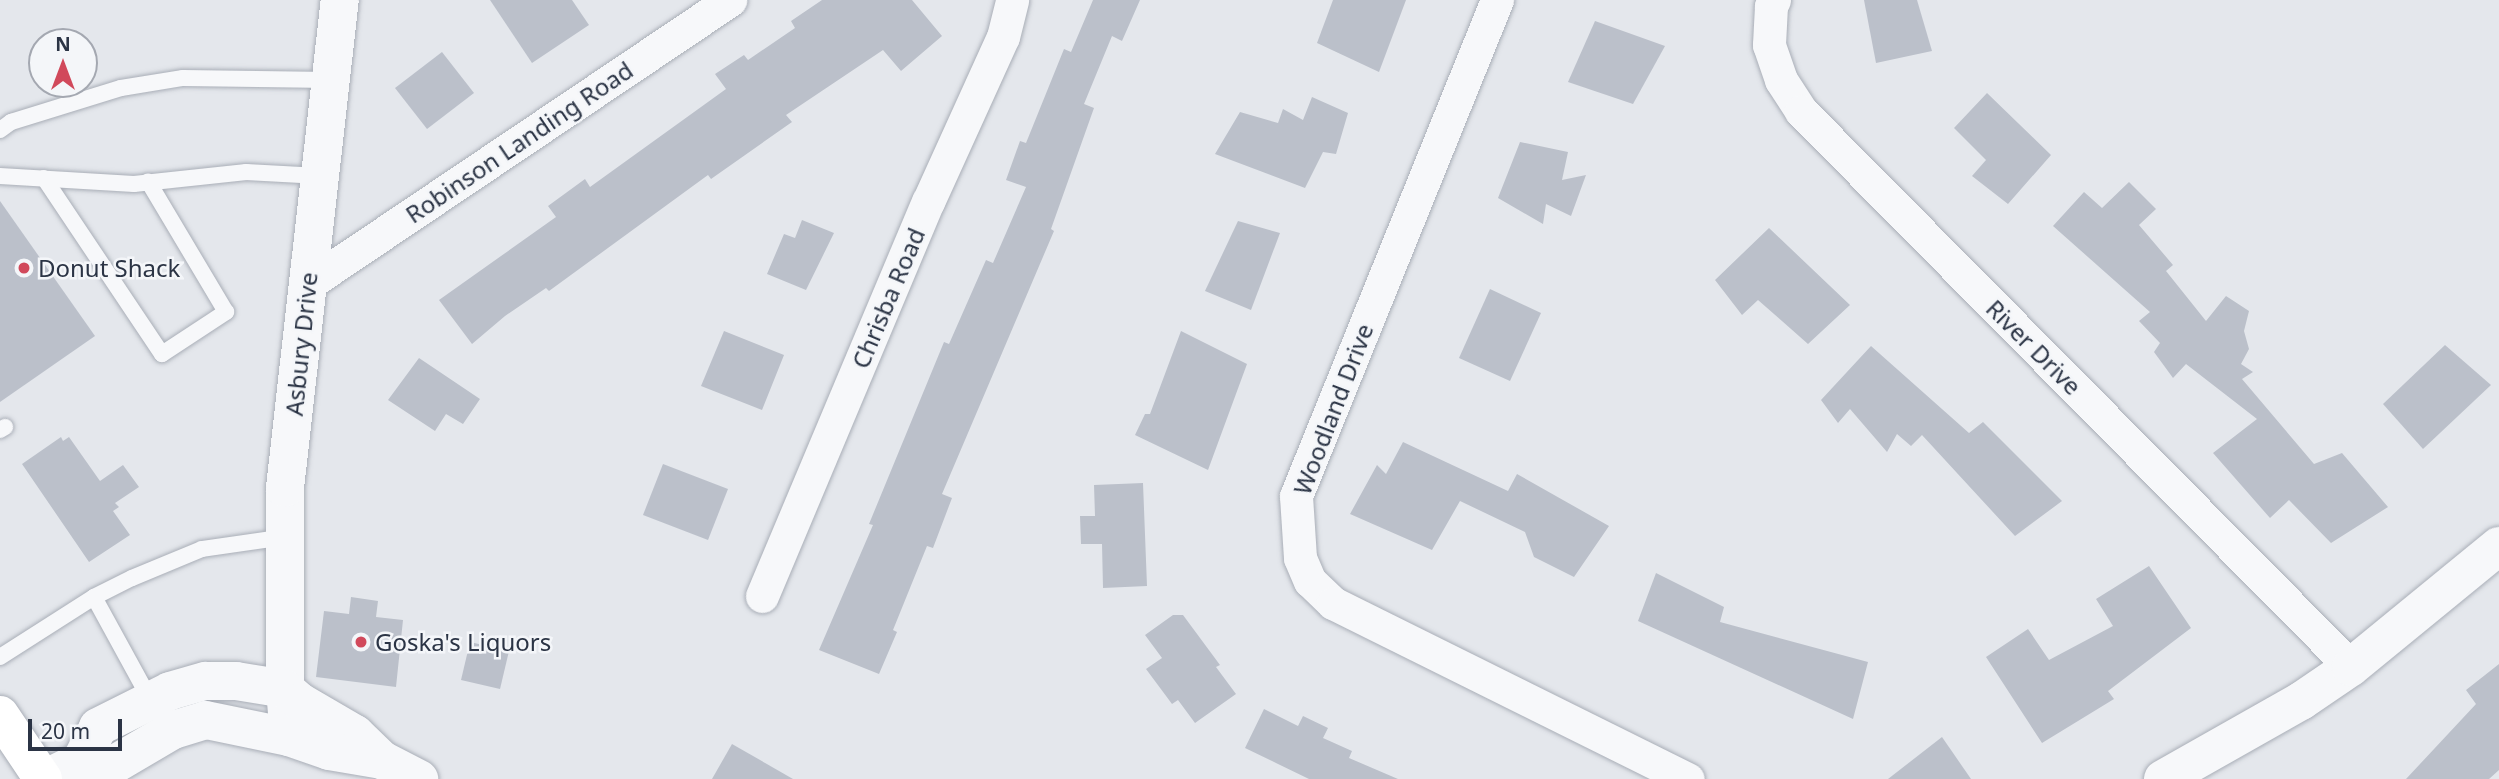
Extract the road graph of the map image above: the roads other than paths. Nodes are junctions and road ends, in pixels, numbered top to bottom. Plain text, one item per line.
1 (340, 0) edge
2 (730, 0) edge
3 (1012, 0) edge
4 (1497, 0) edge
5 (1767, 2) edge
6 (333, 80) junction
7 (0, 130) edge
8 (0, 176) edge
9 (320, 176) junction
10 (44, 178) junction
11 (148, 181) junction
12 (308, 284) junction
13 (285, 537) junction
14 (2499, 546) edge
15 (762, 596) dead end
16 (94, 597) junction
17 (0, 657) edge
18 (2351, 667) junction
19 (285, 689) junction
20 (150, 701) junction
21 (0, 715) edge
22 (289, 737) junction
23 (81, 761) junction
24 (379, 770) edge
25 (43, 779) edge
26 (419, 779) edge
27 (1688, 779) edge
28 (2163, 779) edge

1 - 6 street, Asbury Drive
2 - 12 street, Robinson Landing Road
3 - 15 street, Chrisba Road
4 - 27 street, Woodland Drive
5 - 18 street, River Drive
6 - 7 lane
6 - 9 street, Asbury Drive
8 - 10 lane
9 - 11 lane
9 - 12 street, Asbury Drive
10 - 11 lane
10 - 11 lane
12 - 13 street, Asbury Drive
13 - 16 lane
13 - 19 street, Asbury Drive
14 - 18 street
16 - 17 lane
16 - 20 lane
18 - 28 street
19 - 20 street
19 - 22 street, Asbury Drive
19 - 24 street
20 - 23 street
21 - 25 highway
22 - 23 street
22 - 24 street
23 - 25 street
24 - 26 street

